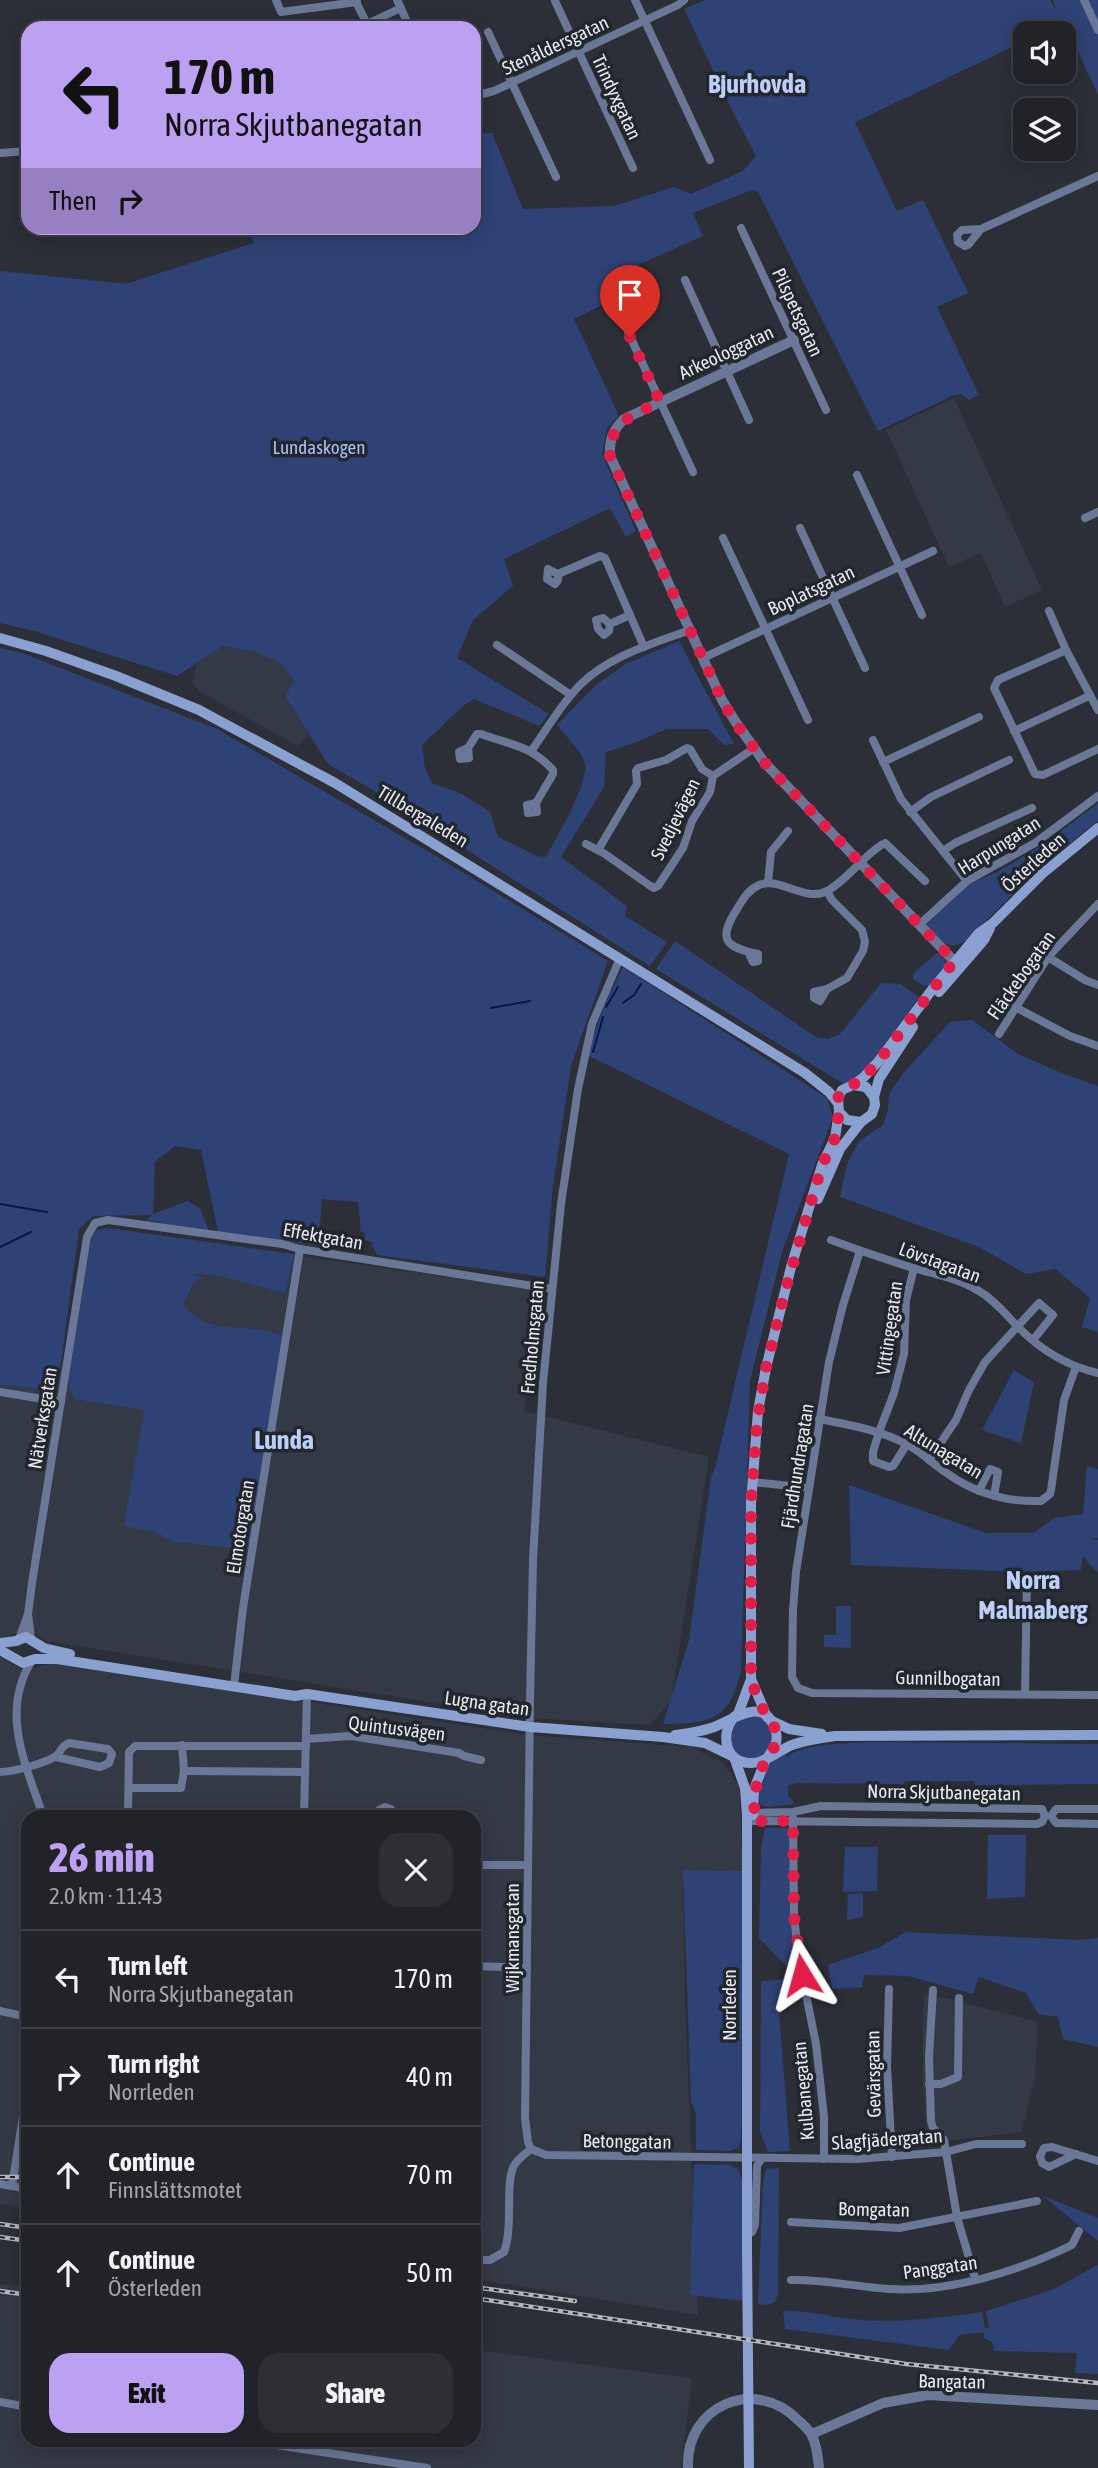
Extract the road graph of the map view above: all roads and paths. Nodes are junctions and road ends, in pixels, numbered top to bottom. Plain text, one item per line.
1 (276, 0) edge
2 (635, 0) edge
3 (684, 0) edge
4 (1084, 0) edge
5 (356, 1) edge
6 (555, 1) edge
7 (399, 4) edge
8 (366, 21) edge
9 (375, 21) edge
10 (407, 21) edge
11 (645, 21) junction
12 (1098, 30) edge
13 (488, 32) dead end
14 (578, 51) junction
15 (512, 82) junction
16 (481, 95) edge
17 (21, 152) edge
18 (0, 153) edge
19 (710, 160) dead end
20 (633, 169) dead end
21 (1098, 176) edge
22 (556, 177) dead end
23 (741, 228) dead end
24 (981, 229) dead end
25 (685, 280) dead end
26 (628, 332) dead end
27 (794, 340) junction
28 (727, 371) junction
29 (660, 402) junction
30 (826, 410) dead end
31 (750, 420) dead end
32 (693, 472) dead end
33 (857, 475) dead end
34 (1098, 512) edge
35 (1085, 518) dead end
36 (800, 528) dead end
37 (723, 538) dead end
38 (933, 551) dead end
39 (899, 566) junction
40 (558, 574) dead end
41 (832, 598) junction
42 (1049, 611) dead end
43 (630, 615) junction
44 (922, 615) dead end
45 (610, 624) dead end
46 (766, 629) junction
47 (690, 630) junction
48 (0, 638) edge
49 (497, 645) dead end
50 (644, 647) junction
51 (1066, 650) junction
52 (703, 658) junction
53 (865, 668) dead end
54 (571, 695) junction
55 (1089, 696) junction
56 (1098, 709) edge
57 (979, 717) dead end
58 (808, 720) dead end
59 (1014, 731) junction
60 (873, 740) dead end
61 (468, 748) dead end
62 (754, 749) junction
63 (1098, 749) edge
64 (532, 750) junction
65 (1009, 761) dead end
66 (883, 762) junction
67 (713, 776) junction
68 (1098, 796) edge
69 (536, 803) dead end
70 (1032, 808) dead end
71 (910, 812) junction
72 (1098, 828) edge
73 (788, 831) dead end
74 (586, 844) dead end
75 (598, 850) junction
76 (943, 851) junction
77 (861, 864) junction
78 (925, 881) dead end
79 (967, 881) junction
80 (768, 883) junction
81 (827, 891) junction
82 (1098, 904) edge
83 (919, 925) junction
84 (749, 954) dead end
85 (1048, 957) junction
86 (620, 958) junction
87 (957, 964) junction
88 (1098, 985) edge
89 (827, 989) dead end
90 (1015, 1007) junction
91 (999, 1034) dead end
92 (1098, 1046) edge
93 (805, 1073) junction
94 (851, 1086) junction
95 (874, 1097) junction
96 (838, 1107) junction
97 (861, 1122) junction
98 (90, 1227) joint
99 (804, 1230) junction
100 (831, 1240) dead end
101 (300, 1249) junction
102 (860, 1251) junction
103 (914, 1268) junction
104 (552, 1289) junction
105 (1017, 1326) junction
106 (1033, 1340) junction
107 (1076, 1367) junction
108 (1098, 1373) edge
109 (0, 1392) edge
110 (61, 1402) junction
111 (819, 1419) junction
112 (879, 1432) junction
113 (907, 1444) junction
114 (929, 1460) junction
115 (752, 1482) junction
116 (809, 1488) junction
117 (979, 1491) junction
118 (994, 1496) junction
119 (1027, 1577) dead end
120 (26, 1641) junction
121 (0, 1643) edge
122 (0, 1650) edge
123 (15, 1658) junction
124 (33, 1661) junction
125 (20, 1679) junction
126 (751, 1679) junction
127 (234, 1683) junction
128 (799, 1688) joint
129 (307, 1694) junction
130 (1025, 1694) junction
131 (1098, 1695) edge
132 (737, 1715) junction
133 (769, 1718) junction
134 (530, 1727) junction
135 (1098, 1735) edge
136 (835, 1736) junction
137 (663, 1737) junction
138 (306, 1742) junction
139 (182, 1745) junction
140 (56, 1757) junction
141 (733, 1757) junction
142 (767, 1758) junction
143 (481, 1760) dead end
144 (25, 1767) junction
145 (184, 1771) junction
146 (0, 1772) edge
147 (305, 1772) junction
148 (129, 1788) junction
149 (937, 1807) junction
150 (1098, 1809) edge
151 (41, 1810) edge
152 (128, 1810) edge
153 (304, 1810) edge
154 (793, 1816) junction
155 (751, 1817) junction
156 (936, 1822) junction
157 (1098, 1824) edge
158 (481, 1865) edge
159 (528, 1865) junction
160 (481, 1966) edge
161 (527, 1968) junction
162 (889, 1989) dead end
163 (933, 1990) dead end
164 (959, 1998) dead end
165 (0, 2011) edge
166 (21, 2016) edge
167 (929, 2084) junction
168 (21, 2129) edge
169 (1022, 2144) dead end
170 (531, 2149) junction
171 (946, 2152) junction
172 (1076, 2154) dead end
173 (892, 2157) junction
174 (746, 2159) junction
175 (824, 2159) junction
176 (1098, 2161) edge
177 (0, 2184) edge
178 (12, 2186) junction
179 (21, 2188) edge
180 (1037, 2201) dead end
181 (957, 2217) junction
182 (791, 2222) dead end
183 (1079, 2231) dead end
184 (748, 2254) junction
185 (481, 2260) edge
186 (975, 2278) junction
187 (791, 2280) dead end
188 (0, 2402) edge
189 (1098, 2405) edge
190 (21, 2406) edge
191 (812, 2434) junction
192 (288, 2447) edge
193 (427, 2468) edge
194 (688, 2468) edge
195 (749, 2468) edge
196 (819, 2468) edge

1 - 5 street
2 - 11 street
3 - 11 street, Stenåldersgatan
4 - 12 street
5 - 8 street
6 - 14 street, Trindyxgatan
7 - 9 street
7 - 10 street
11 - 14 street, Stenåldersgatan
11 - 19 street
13 - 15 street
14 - 15 street, Stenåldersgatan
14 - 20 street, Trindyxgatan
15 - 16 street, Stenåldersgatan
15 - 22 street
17 - 18 street
21 - 24 street
23 - 27 street, Pilspetsgatan
25 - 28 street
26 - 29 street
27 - 28 street, Arkeologgatan
27 - 30 street, Pilspetsgatan
28 - 29 street, Arkeologgatan
28 - 31 street
29 - 32 street
29 - 47 street, Arkeologgatan
33 - 39 street
34 - 35 street
36 - 41 street
37 - 46 street
38 - 39 street, Boplatsgatan
39 - 41 street, Boplatsgatan
39 - 44 street
40 - 43 street
41 - 46 street, Boplatsgatan
41 - 53 street
42 - 51 street
43 - 45 street
43 - 50 street
46 - 52 street, Boplatsgatan
46 - 58 street
47 - 50 street
47 - 52 street, Arkeologgatan
48 - 86 main road, Tillbergaleden
49 - 54 street
50 - 54 street
51 - 55 street
51 - 59 street
52 - 62 street, Arkeologgatan
54 - 64 street
55 - 56 street
55 - 59 street
57 - 66 street
59 - 63 street
60 - 66 street
61 - 64 street
62 - 67 street, Svedjevägen
62 - 77 street, Arkeologgatan
64 - 69 street
65 - 71 street
66 - 71 street
67 - 75 street, Svedjevägen
67 - 75 street, Svedjevägen
68 - 79 street, Harpungatan
70 - 76 street
71 - 76 street
72 - 87 main road, Österleden
73 - 80 street
74 - 75 street, Svedjevägen
76 - 79 street
77 - 78 street
77 - 81 street
77 - 83 street, Arkeologgatan
79 - 83 street, Harpungatan
80 - 81 street
80 - 84 street
81 - 89 street
82 - 85 street, Fläckebogatan
83 - 87 street, Arkeologgatan
85 - 88 street
85 - 90 street, Fläckebogatan
86 - 93 main road, Tillbergaleden
86 - 104 street, Fredholmsgatan
87 - 94 main road, Österleden
87 - 95 main road, Österleden
90 - 91 street, Fläckebogatan
90 - 92 street
93 - 94 main road, Tillbergaleden
93 - 96 main road, Tillbergaleden
94 - 95 main road
94 - 96 main road
95 - 97 main road
96 - 97 main road
96 - 99 main road
97 - 99 main road
98 - 101 street, Effektgatan
98 - 110 street, Nätverksgatan
99 - 115 main road
100 - 102 street, Lövstagatan
101 - 104 street, Effektgatan
101 - 127 street, Elmotorgatan
102 - 103 street, Lövstagatan
102 - 111 street, Fjärdhundragatan
103 - 105 street, Lövstagatan
103 - 112 street, Vittingegatan
104 - 134 street, Fredholmsgatan
105 - 106 street, Lövstagatan
105 - 106 street
105 - 114 street
106 - 107 street, Lövstagatan
107 - 108 street, Lövstagatan
107 - 118 street, Altunagatan
109 - 110 street
110 - 120 street, Nätverksgatan
111 - 112 street, Altunagatan
111 - 116 street, Fjärdhundragatan
112 - 113 street, Altunagatan
112 - 113 street, Vittingegatan
113 - 114 street, Altunagatan
114 - 117 street, Altunagatan
115 - 116 street
115 - 126 main road
116 - 128 street, Fjärdhundragatan
117 - 118 street, Altunagatan
117 - 118 street
119 - 130 street
120 - 121 main road, Lugna gatan
120 - 123 main road
120 - 124 main road
120 - 127 main road, Lugna gatan
122 - 123 main road
123 - 124 main road
123 - 125 street
124 - 125 street
124 - 127 main road, Lugna gatan
125 - 144 street
126 - 132 main road
126 - 133 main road
127 - 129 main road, Lugna gatan
128 - 130 street, Gunnilbogatan
129 - 134 main road, Lugna gatan
129 - 138 street
130 - 131 street, Gunnilbogatan
132 - 133 main road
132 - 137 main road, Lugna gatan
132 - 141 main road
133 - 136 main road
133 - 142 main road
134 - 137 main road, Lugna gatan
134 - 159 street, Wijkmansgatan
135 - 136 main road
136 - 142 main road
137 - 141 main road, Lugna gatan
138 - 139 street, Quintusvägen
138 - 143 street, Quintusvägen
138 - 147 street
139 - 145 street
139 - 148 street, Quintusvägen
140 - 140 street
140 - 144 street
141 - 142 main road
141 - 155 main road, Norrleden
142 - 155 main road, Norrleden
144 - 146 street
144 - 151 street
145 - 147 street
145 - 148 street
147 - 153 street
148 - 152 street
149 - 154 street, Norra Skjutbanegatan
149 - 156 street
149 - 156 street, Norra Skjutbanegatan
150 - 157 street
154 - 155 street, Norra Skjutbanegatan
154 - 156 street, Norra Skjutbanegatan
154 - 175 street, Kulbanegatan
155 - 174 main road, Norrleden
155 - 174 main road, Norrleden
158 - 159 street
159 - 161 street, Wijkmansgatan
160 - 161 street
161 - 170 street, Wijkmansgatan
162 - 173 street, Gevärsgatan
163 - 167 street
164 - 167 street
165 - 166 street
167 - 171 street
168 - 178 street
169 - 171 street, Slagfjädergatan
170 - 174 street, Betonggatan
170 - 185 street
171 - 173 street, Slagfjädergatan
171 - 181 street
172 - 176 street
173 - 175 street, Slagfjädergatan
174 - 175 street, Slagfjädergatan
174 - 184 main road, Norrleden
174 - 184 main road, Norrleden
177 - 178 street
178 - 179 street
180 - 181 street
181 - 182 street, Bomgatan
181 - 186 street
183 - 186 street, Panggatan
184 - 195 main road, Norrleden
186 - 187 street, Panggatan
188 - 190 street
189 - 191 street, Bangatan
191 - 194 street
191 - 196 street
192 - 193 street

